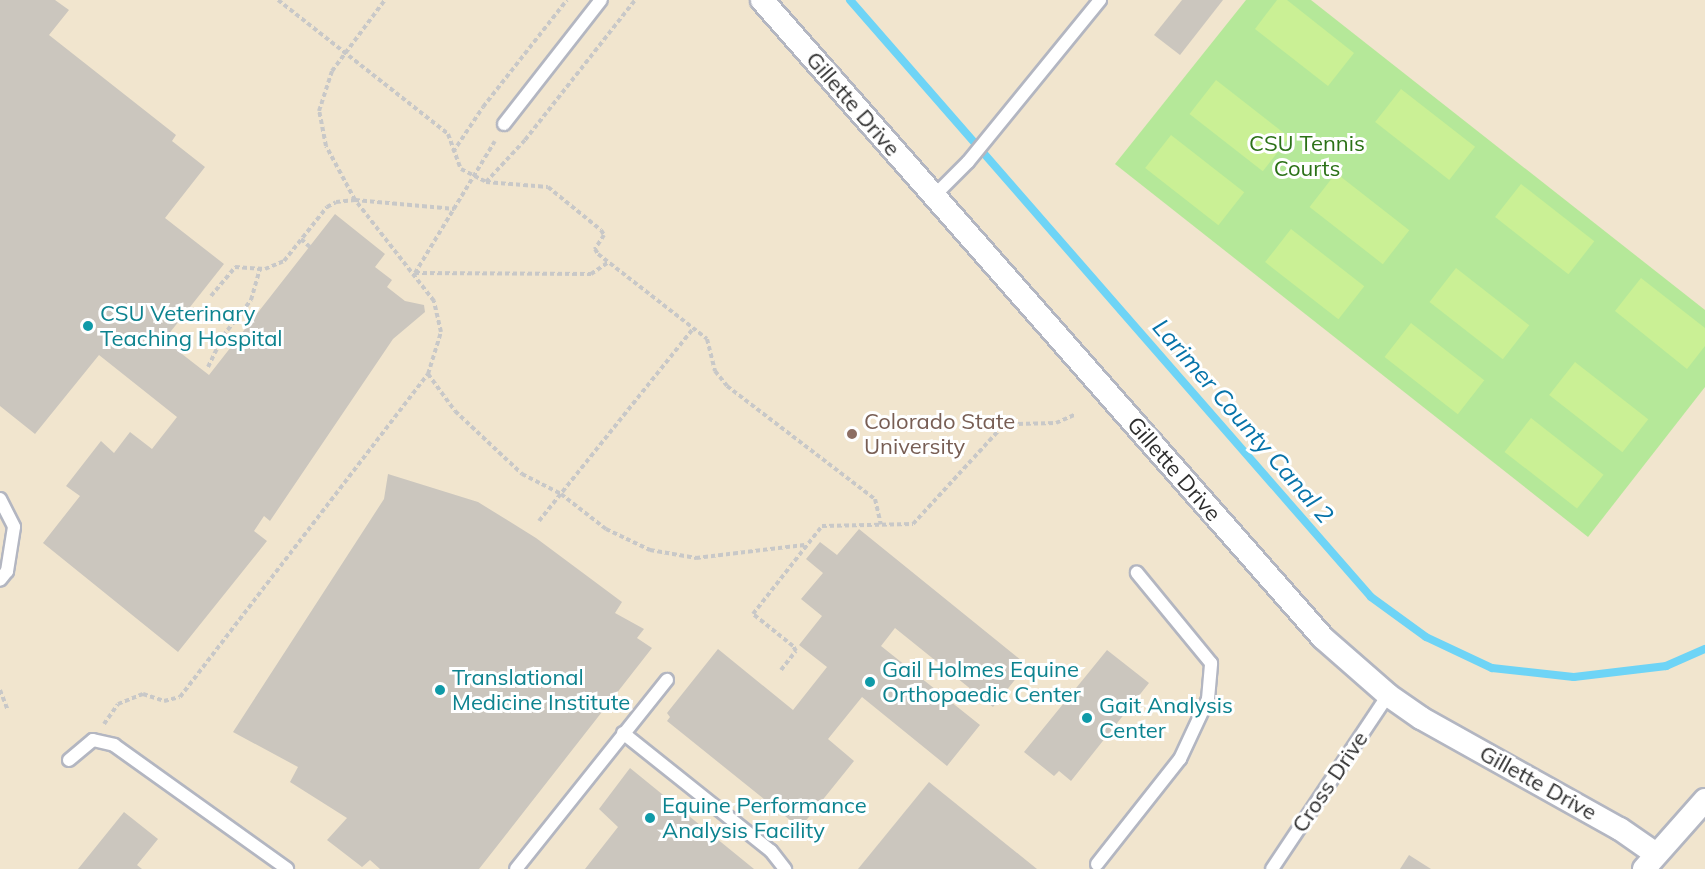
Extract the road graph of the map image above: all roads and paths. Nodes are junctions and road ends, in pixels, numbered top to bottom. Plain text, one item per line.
1 (278, 0) edge
2 (385, 0) edge
3 (567, 0) edge
4 (601, 0) edge
5 (635, 0) edge
6 (762, 0) edge
7 (1100, 0) edge
8 (344, 52) junction
9 (504, 124) joint
10 (453, 152) junction
11 (475, 178) junction
12 (486, 182) junction
13 (934, 196) junction
14 (355, 200) junction
15 (455, 209) junction
16 (301, 239) junction
17 (310, 247) dead end
18 (609, 262) junction
19 (260, 268) junction
20 (414, 273) junction
21 (211, 296) dead end
22 (693, 329) junction
23 (208, 367) dead end
24 (428, 374) junction
25 (1074, 415) dead end
26 (561, 494) junction
27 (0, 499) edge
28 (539, 521) dead end
29 (881, 524) junction
30 (804, 545) junction
31 (1137, 573) dead end
32 (0, 580) edge
33 (781, 670) dead end
34 (667, 680) dead end
35 (0, 690) edge
36 (1388, 695) junction
37 (8, 711) dead end
38 (623, 733) junction
39 (93, 740) junction
40 (69, 760) dead end
41 (1705, 800) edge
42 (1650, 862) edge
43 (1097, 864) dead end
44 (278, 867) edge
45 (516, 869) edge
46 (785, 869) edge
47 (1272, 869) edge

1 - 8 path
2 - 8 path
3 - 10 path
4 - 9 lane
5 - 12 path
6 - 13 street, Gillette Drive
7 - 13 lane
8 - 10 path
8 - 14 path
9 - 11 path
10 - 11 path
11 - 12 path
11 - 15 path
12 - 18 path
13 - 36 street, Gillette Drive
14 - 15 path
14 - 16 path
14 - 20 path
15 - 20 path
16 - 17 path
16 - 19 path
18 - 20 path
18 - 22 path
19 - 21 path
19 - 23 path
20 - 24 path
22 - 26 path
22 - 29 path
24 - 26 path
24 - 39 path
25 - 29 path
26 - 28 path
26 - 30 path
27 - 32 lane
29 - 30 path
30 - 33 path
31 - 43 lane
34 - 38 lane
35 - 37 path
36 - 42 street, Gillette Drive
36 - 47 lane, Cross Drive
38 - 45 lane
38 - 46 lane
39 - 40 lane
39 - 44 lane
41 - 42 street

